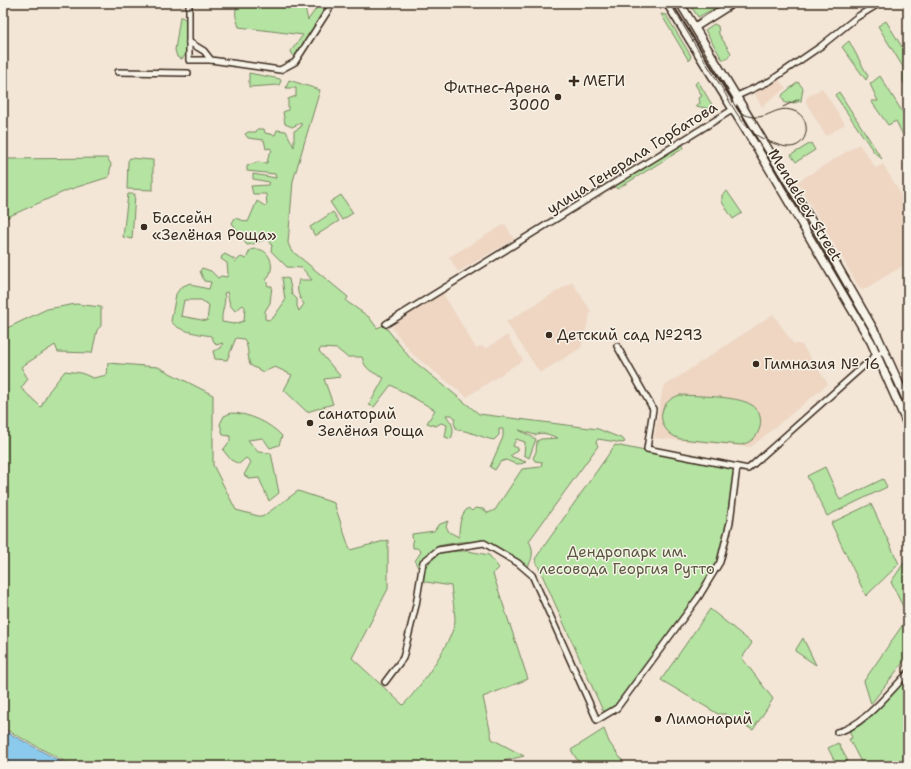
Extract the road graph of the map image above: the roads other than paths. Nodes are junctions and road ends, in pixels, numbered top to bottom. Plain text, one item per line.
1 (189, 3) edge
2 (333, 3) edge
3 (668, 3) edge
4 (680, 3) edge
5 (733, 3) edge
6 (880, 3) edge
7 (695, 27) junction
8 (189, 42) junction
9 (211, 60) junction
10 (118, 72) dead end
11 (188, 74) dead end
12 (737, 96) junction
13 (732, 110) junction
14 (386, 324) dead end
15 (617, 346) dead end
16 (884, 350) junction
17 (876, 355) junction
18 (908, 403) edge
19 (908, 426) edge
20 (737, 467) junction
21 (908, 673) edge
22 (385, 682) dead end
23 (837, 732) dead end

1 - 8 street
2 - 9 street
3 - 13 main road, Mendeleev Street
4 - 7 main road, Mendeleev Street
5 - 7 main road
6 - 12 street
7 - 12 main road, Mendeleev Street
8 - 9 street
8 - 9 street
10 - 11 street
12 - 13 street, улица Генерала Горбатова
12 - 16 main road, Mendeleev Street
13 - 14 street, улица Генерала Горбатова
13 - 17 main road, Mendeleev Street
15 - 20 street
16 - 17 street
16 - 18 main road, Mendeleev Street
17 - 19 main road, Mendeleev Street
17 - 20 street
20 - 22 street
21 - 23 street

